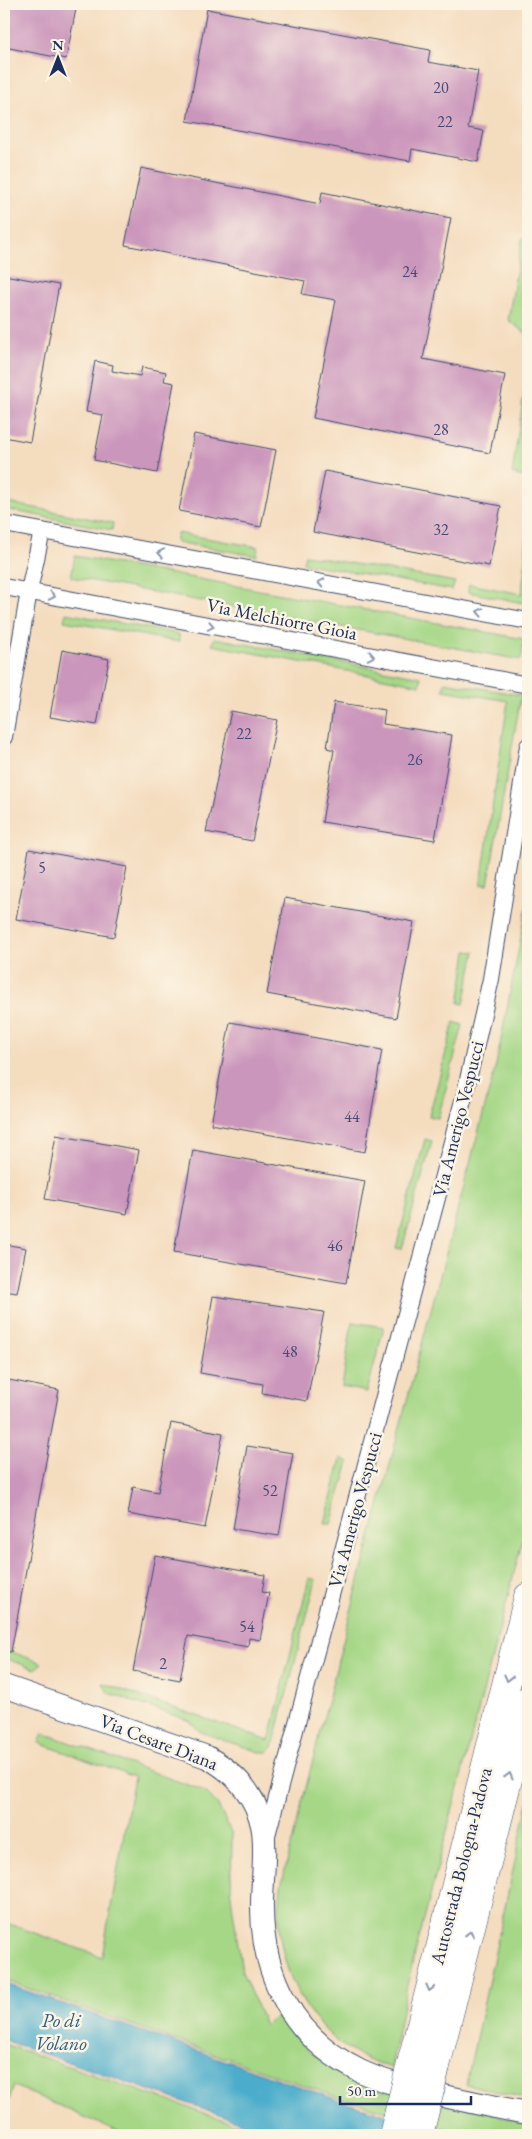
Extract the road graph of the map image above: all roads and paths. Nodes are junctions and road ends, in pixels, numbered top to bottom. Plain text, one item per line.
1 (4, 524) edge
2 (42, 531) junction
3 (4, 587) edge
4 (29, 591) junction
5 (528, 621) edge
6 (528, 685) edge
7 (4, 737) edge
8 (528, 746) edge
9 (528, 1597) edge
10 (4, 1686) edge
11 (528, 1700) edge
12 (263, 1848) junction
13 (424, 2063) junction
14 (528, 2113) edge
15 (394, 2135) edge
16 (419, 2135) edge

1 - 2 street
2 - 4 street
5 -> 2 street
3 - 4 street, Via Melchiorre Gioia
4 -> 6 street, Via Melchiorre Gioia
4 - 7 street
8 - 12 street, Via Amerigo Vespucci
9 -> 13 highway, Autostrada Bologna-Padova
10 - 12 main road, Via Cesare Diana
13 -> 11 highway, Autostrada Bologna-Padova
12 - 14 main road, Via Amerigo Vespucci
13 - 15 highway, Autostrada Bologna-Padova, bridge
13 - 16 highway, Autostrada Bologna-Padova, bridge

